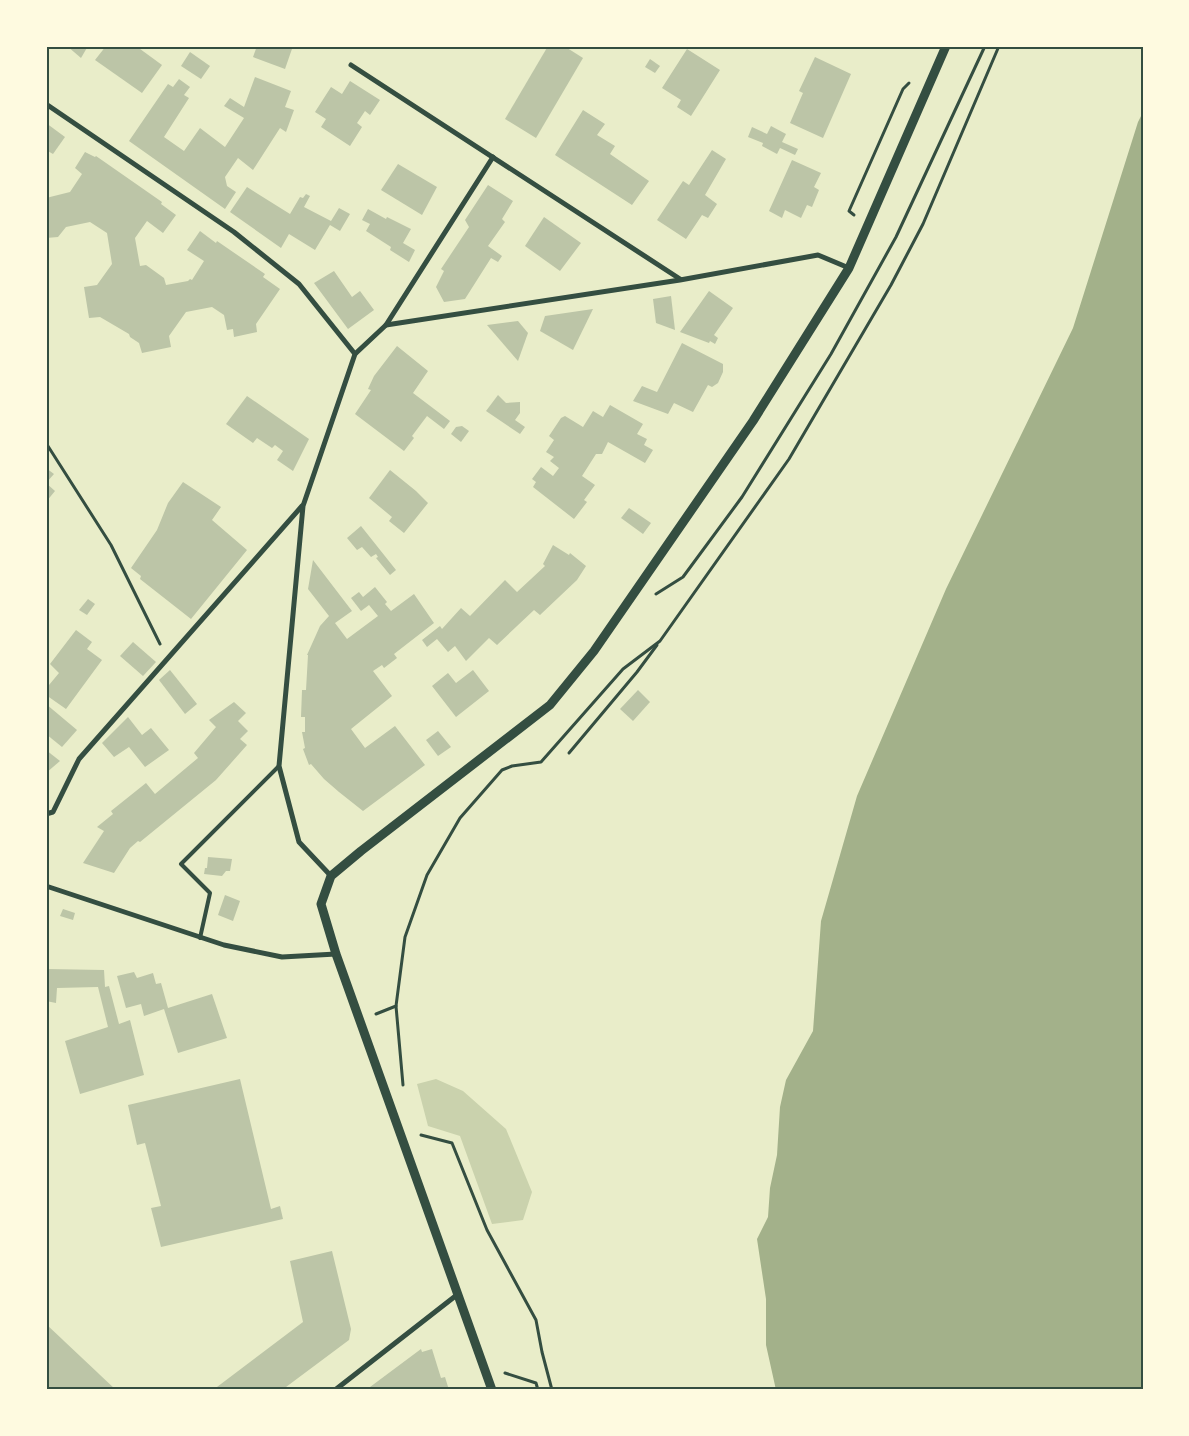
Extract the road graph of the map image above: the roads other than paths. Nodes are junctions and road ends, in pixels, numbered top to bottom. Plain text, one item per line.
1 (946, 46) edge
2 (351, 65) dead end
3 (46, 104) edge
4 (493, 157) junction
5 (849, 268) junction
6 (680, 280) junction
7 (386, 325) junction
8 (355, 354) junction
9 (303, 506) junction
10 (279, 766) junction
11 (46, 814) edge
12 (331, 876) junction
13 (46, 886) edge
14 (200, 938) junction
15 (336, 954) junction
16 (458, 1294) junction
17 (335, 1390) edge
18 (492, 1390) edge

1 - 5 street
2 - 4 street
3 - 8 street
4 - 6 street
4 - 7 street
5 - 6 street
5 - 12 street
6 - 7 street
7 - 8 street
8 - 9 street
9 - 10 street
9 - 11 street
10 - 12 street
10 - 14 lane
12 - 15 street
13 - 14 street
14 - 15 street
15 - 16 street
16 - 17 street
16 - 18 street

